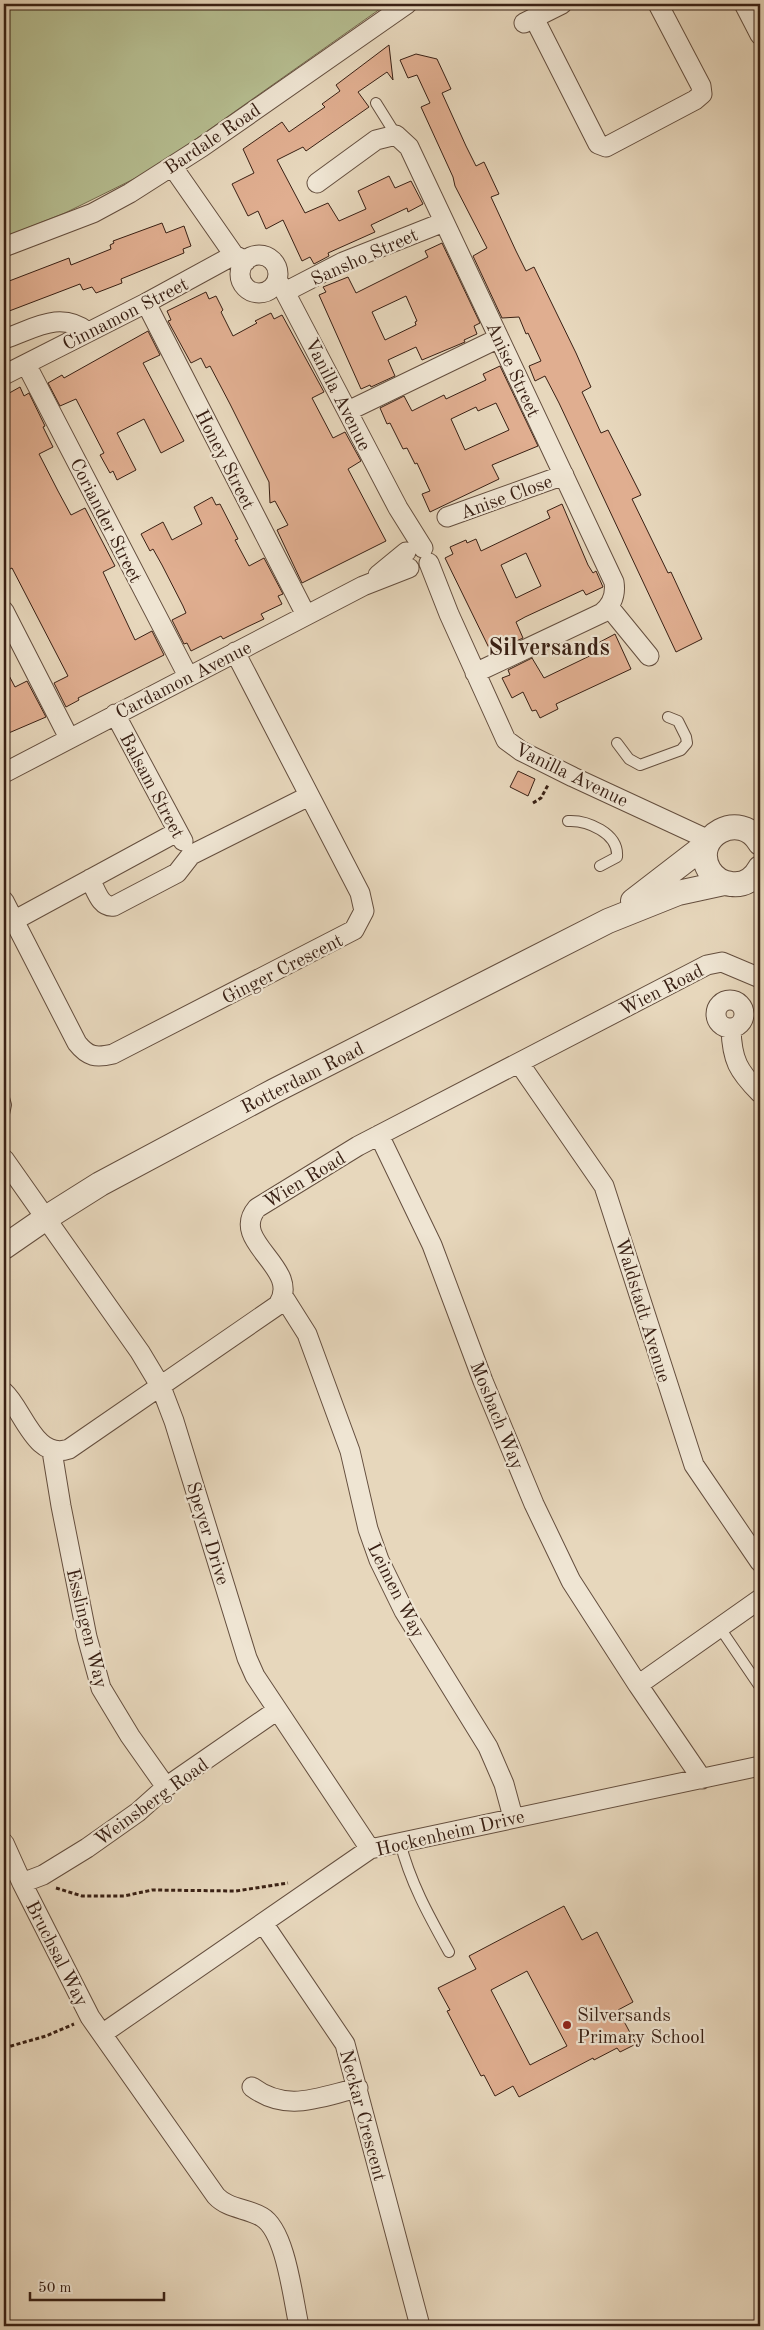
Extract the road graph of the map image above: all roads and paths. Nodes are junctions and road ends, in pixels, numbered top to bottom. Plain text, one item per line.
1 (406, 4) edge
2 (562, 4) edge
3 (658, 4) edge
4 (744, 4) edge
5 (760, 35) edge
6 (376, 103) dead end
7 (396, 135) junction
8 (172, 166) junction
9 (317, 183) dead end
10 (444, 222) junction
11 (4, 247) edge
12 (240, 258) junction
13 (281, 286) junction
14 (146, 303) junction
15 (88, 332) junction
16 (499, 338) junction
17 (4, 340) edge
18 (26, 364) junction
19 (4, 375) edge
20 (348, 412) junction
21 (564, 475) junction
22 (447, 517) dead end
23 (416, 558) junction
24 (609, 607) junction
25 (4, 611) edge
26 (306, 615) junction
27 (235, 652) junction
28 (649, 656) dead end
29 (475, 673) junction
30 (188, 676) junction
31 (115, 714) junction
32 (668, 717) dead end
33 (69, 738) junction
34 (617, 743) dead end
35 (4, 773) edge
36 (549, 782) dead end
37 (308, 796) junction
38 (533, 803) dead end
39 (568, 821) dead end
40 (177, 832) junction
41 (708, 842) junction
42 (760, 842) edge
43 (191, 855) junction
44 (600, 866) dead end
45 (90, 879) junction
46 (748, 879) edge
47 (4, 900) edge
48 (14, 920) junction
49 (608, 921) junction
50 (760, 978) edge
51 (731, 1029) dead end
52 (519, 1063) junction
53 (760, 1093) edge
54 (4, 1098) edge
55 (4, 1114) edge
56 (379, 1135) junction
57 (4, 1159) edge
58 (46, 1218) junction
59 (4, 1248) edge
60 (283, 1296) junction
61 (161, 1387) junction
62 (4, 1392) edge
63 (52, 1451) junction
64 (760, 1562) edge
65 (760, 1599) edge
66 (720, 1628) junction
67 (638, 1685) junction
68 (760, 1687) edge
69 (276, 1711) junction
70 (760, 1766) edge
71 (702, 1779) junction
72 (166, 1787) junction
73 (513, 1817) junction
74 (400, 1842) junction
75 (4, 1843) edge
76 (370, 1849) junction
77 (43, 1875) junction
78 (22, 1884) junction
79 (316, 1886) junction
80 (263, 1923) junction
81 (449, 1952) dead end
82 (90, 2017) junction
83 (102, 2034) junction
84 (4, 2048) edge
85 (252, 2087) dead end
86 (358, 2088) junction
87 (299, 2326) edge
88 (420, 2326) edge

1 - 8 street, Bardale Road
2 - 3 street
4 - 5 street
6 - 7 lane, Anise Street
7 - 9 street
7 - 10 street, Anise Street
8 - 11 street, Bardale Road
8 - 12 street
10 - 13 street, Sansho Street
10 - 16 street, Anise Street
12 - 13 street
12 - 13 street
12 - 14 street, Cinnamon Street
13 - 20 street, Vanilla Avenue
14 - 15 street, Cinnamon Street
14 - 26 street, Honey Street
15 - 17 street
15 - 18 street, Cinnamon Street
16 - 20 street
16 - 21 street, Anise Street
18 - 19 street, Cinnamon Street
18 - 30 street, Coriander Street
20 - 23 street, Vanilla Avenue
21 - 22 street, Anise Close
21 - 24 street, Anise Street
23 - 26 street, Cardamon Avenue
23 - 29 street, Vanilla Avenue
24 - 28 street
24 - 29 street
25 - 33 street
26 - 27 street, Cardamon Avenue
27 - 30 street, Cardamon Avenue
27 - 37 street, Ginger Crescent
29 - 41 street, Vanilla Avenue
30 - 31 street, Cardamon Avenue
31 - 33 street, Cardamon Avenue
31 - 40 street, Balsam Street
32 - 34 lane
33 - 35 street, Cardamon Avenue
36 - 38 path
37 - 43 street
37 - 48 street, Ginger Crescent
39 - 44 lane
40 - 43 street, Balsam Street
40 - 45 street
41 - 42 street, Rotterdam Road
41 - 46 street
41 - 49 street, Rotterdam Road
43 - 45 street
45 - 48 street
46 - 49 street, Rotterdam Road
47 - 48 street, Ginger Crescent
49 - 58 street, Rotterdam Road
50 - 52 street, Wien Road
51 - 53 street
52 - 56 street, Wien Road
52 - 64 street, Waldstadt Avenue
54 - 55 lane
56 - 60 street, Wien Road
56 - 67 street, Mosbach Way
57 - 58 street, Speyer Drive
58 - 59 street, Rotterdam Road
58 - 61 street, Speyer Drive
60 - 61 street
60 - 73 street, Leimen Way
61 - 63 street
61 - 69 street, Speyer Drive
62 - 63 street
63 - 72 street, Esslingen Way
65 - 66 street
66 - 67 street
66 - 68 lane
67 - 71 street, Mosbach Way
69 - 72 street, Weinsberg Road
69 - 76 street, Speyer Drive
70 - 71 street, Hockenheim Drive
71 - 73 street, Hockenheim Drive
72 - 77 street, Weinsberg Road
73 - 74 street, Hockenheim Drive
74 - 76 street, Hockenheim Drive
74 - 81 lane
75 - 78 street, Bruchsal Way
76 - 79 street, Hockenheim Drive
77 - 78 street, Weinsberg Road
77 - 79 path
78 - 82 street, Bruchsal Way
79 - 80 street, Hockenheim Drive
80 - 83 street, Hockenheim Drive
80 - 86 street, Neckar Crescent
82 - 83 street, Bruchsal Way
82 - 84 path
83 - 87 street
85 - 86 street
86 - 88 street, Neckar Crescent

